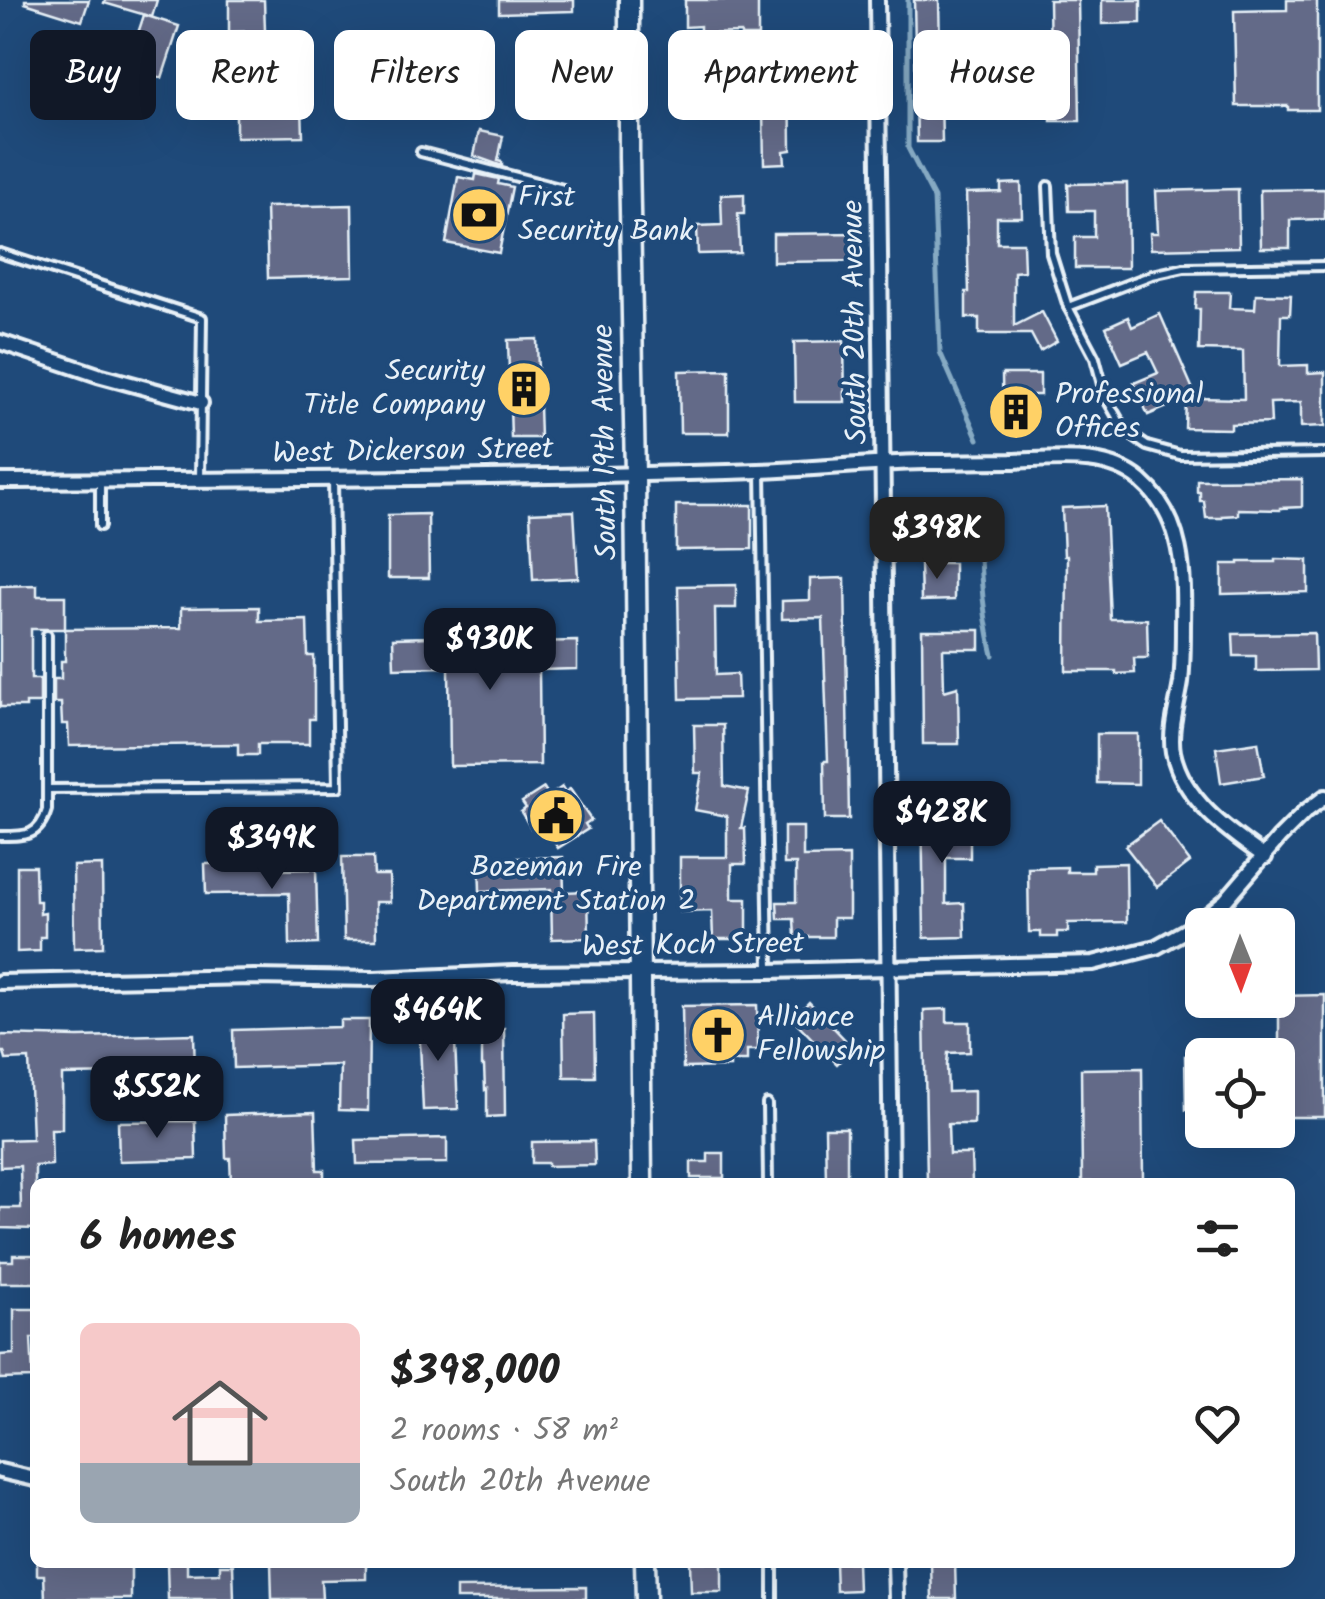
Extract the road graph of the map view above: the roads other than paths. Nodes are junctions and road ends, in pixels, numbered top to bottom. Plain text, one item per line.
1 (629, 0) edge
2 (877, 0) edge
3 (422, 152) dead end
4 (1048, 186) dead end
5 (563, 189) dead end
6 (0, 253) edge
7 (1325, 266) edge
8 (1068, 307) junction
9 (0, 342) edge
10 (201, 404) junction
11 (1325, 454) edge
12 (884, 463) junction
13 (761, 471) junction
14 (635, 474) junction
15 (100, 480) junction
16 (200, 480) junction
17 (333, 480) junction
18 (0, 481) edge
19 (100, 526) dead end
20 (47, 635) dead end
21 (47, 789) junction
22 (1325, 797) edge
23 (0, 836) edge
24 (1265, 857) junction
25 (888, 968) junction
26 (638, 971) junction
27 (769, 971) junction
28 (0, 982) edge
29 (767, 1104) dead end
30 (642, 1178) edge
31 (768, 1178) edge
32 (891, 1178) edge
33 (0, 1470) edge
34 (30, 1478) edge
35 (646, 1568) edge
36 (773, 1568) edge
37 (895, 1568) edge
38 (646, 1599) edge
39 (773, 1599) edge
40 (896, 1599) edge

1 - 14 main road, South 19th Avenue
2 - 12 street, South 20th Avenue
3 - 5 lane
4 - 8 lane
6 - 10 lane
7 - 8 lane
8 - 11 lane
9 - 10 street
10 - 16 lane
12 - 13 street, West Dickerson Street
12 - 24 street, West Dickerson Street
12 - 25 street, South 20th Avenue
13 - 14 street, West Dickerson Street
13 - 27 lane
14 - 17 street, West Dickerson Street
14 - 26 main road, South 19th Avenue
15 - 16 street, West Dickerson Street
15 - 18 street, West Dickerson Street
15 - 19 lane
16 - 17 street, West Dickerson Street
17 - 21 lane
20 - 21 lane
21 - 23 lane
22 - 24 street, West Koch Street
24 - 25 street, West Koch Street
25 - 27 street, West Koch Street
25 - 32 street, South 20th Avenue
26 - 27 street, West Koch Street
26 - 28 street, West Koch Street
26 - 30 main road, South 19th Avenue
29 - 31 lane
33 - 34 street
35 - 38 main road
36 - 39 lane
37 - 40 street

